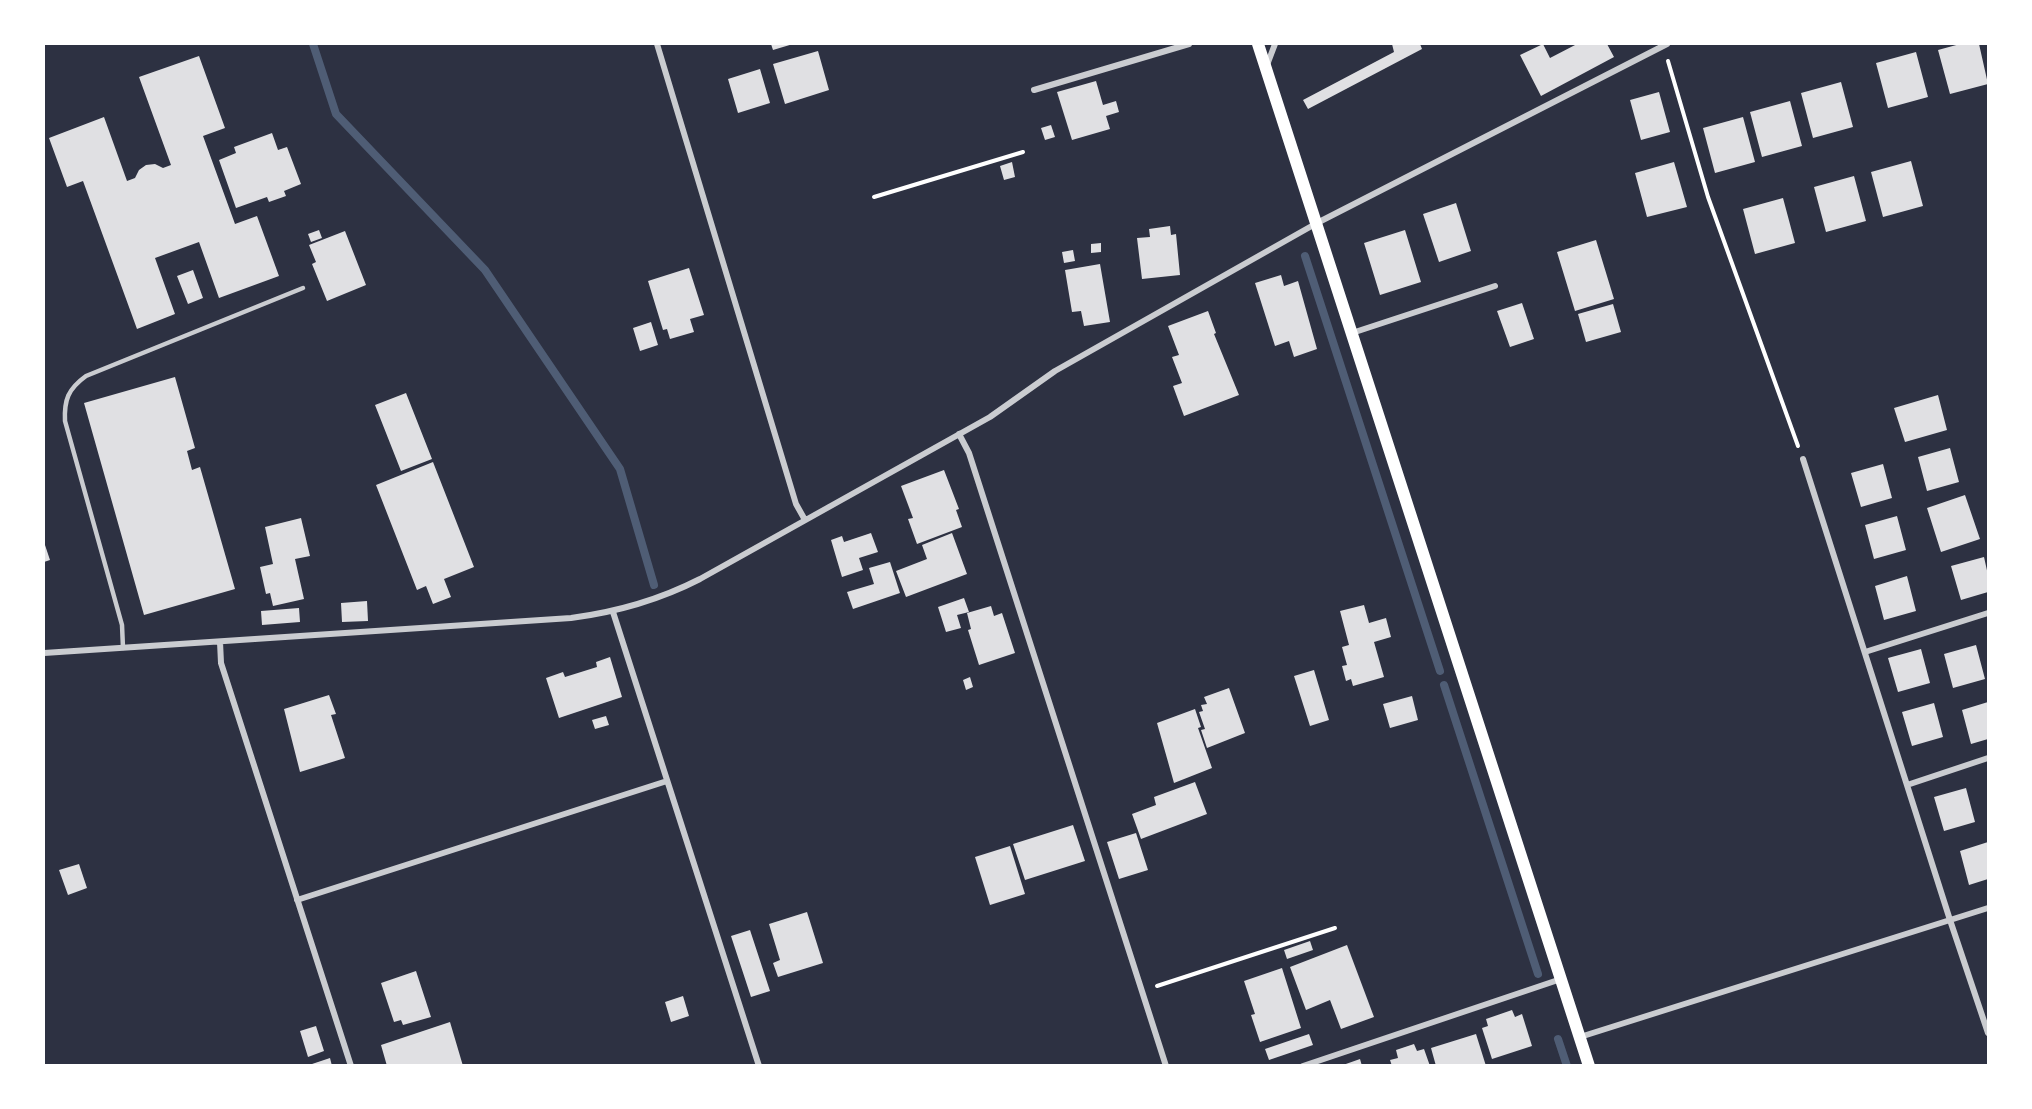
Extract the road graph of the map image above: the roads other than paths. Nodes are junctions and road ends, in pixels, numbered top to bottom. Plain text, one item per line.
1 (657, 44) edge
2 (1189, 44) edge
3 (1257, 44) edge
4 (1275, 44) edge
5 (1665, 45) edge
6 (1266, 68) junction
7 (1034, 90) dead end
8 (1317, 223) junction
9 (1495, 286) dead end
10 (303, 288) dead end
11 (1352, 333) junction
12 (959, 434) junction
13 (1803, 459) road end
14 (805, 520) junction
15 (613, 612) junction
16 (1989, 613) edge
17 (220, 642) junction
18 (123, 648) junction
19 (1865, 652) junction
20 (44, 653) edge
21 (1989, 758) edge
22 (667, 781) junction
23 (1907, 784) junction
24 (297, 900) junction
25 (1989, 908) edge
26 (1950, 920) junction
27 (1562, 979) junction
28 (1989, 1033) edge
29 (1580, 1037) junction
30 (351, 1065) edge
31 (759, 1065) edge
32 (1166, 1065) edge
33 (1303, 1065) edge
34 (1589, 1065) edge

1 - 14 street
2 - 7 street
3 - 6 main road
4 - 6 street
5 - 8 street
6 - 8 main road
8 - 11 main road
8 - 12 street
9 - 11 street
10 - 18 lane
11 - 27 main road
12 - 14 street
12 - 32 street
13 - 19 street
14 - 15 street
15 - 17 street
15 - 22 street
16 - 19 street
17 - 18 street
17 - 24 street
18 - 20 street
19 - 23 street
21 - 23 street
22 - 24 street
22 - 31 street
23 - 26 street
24 - 30 street
25 - 26 street
26 - 28 street
26 - 29 street
27 - 29 main road
27 - 33 street
29 - 34 main road

